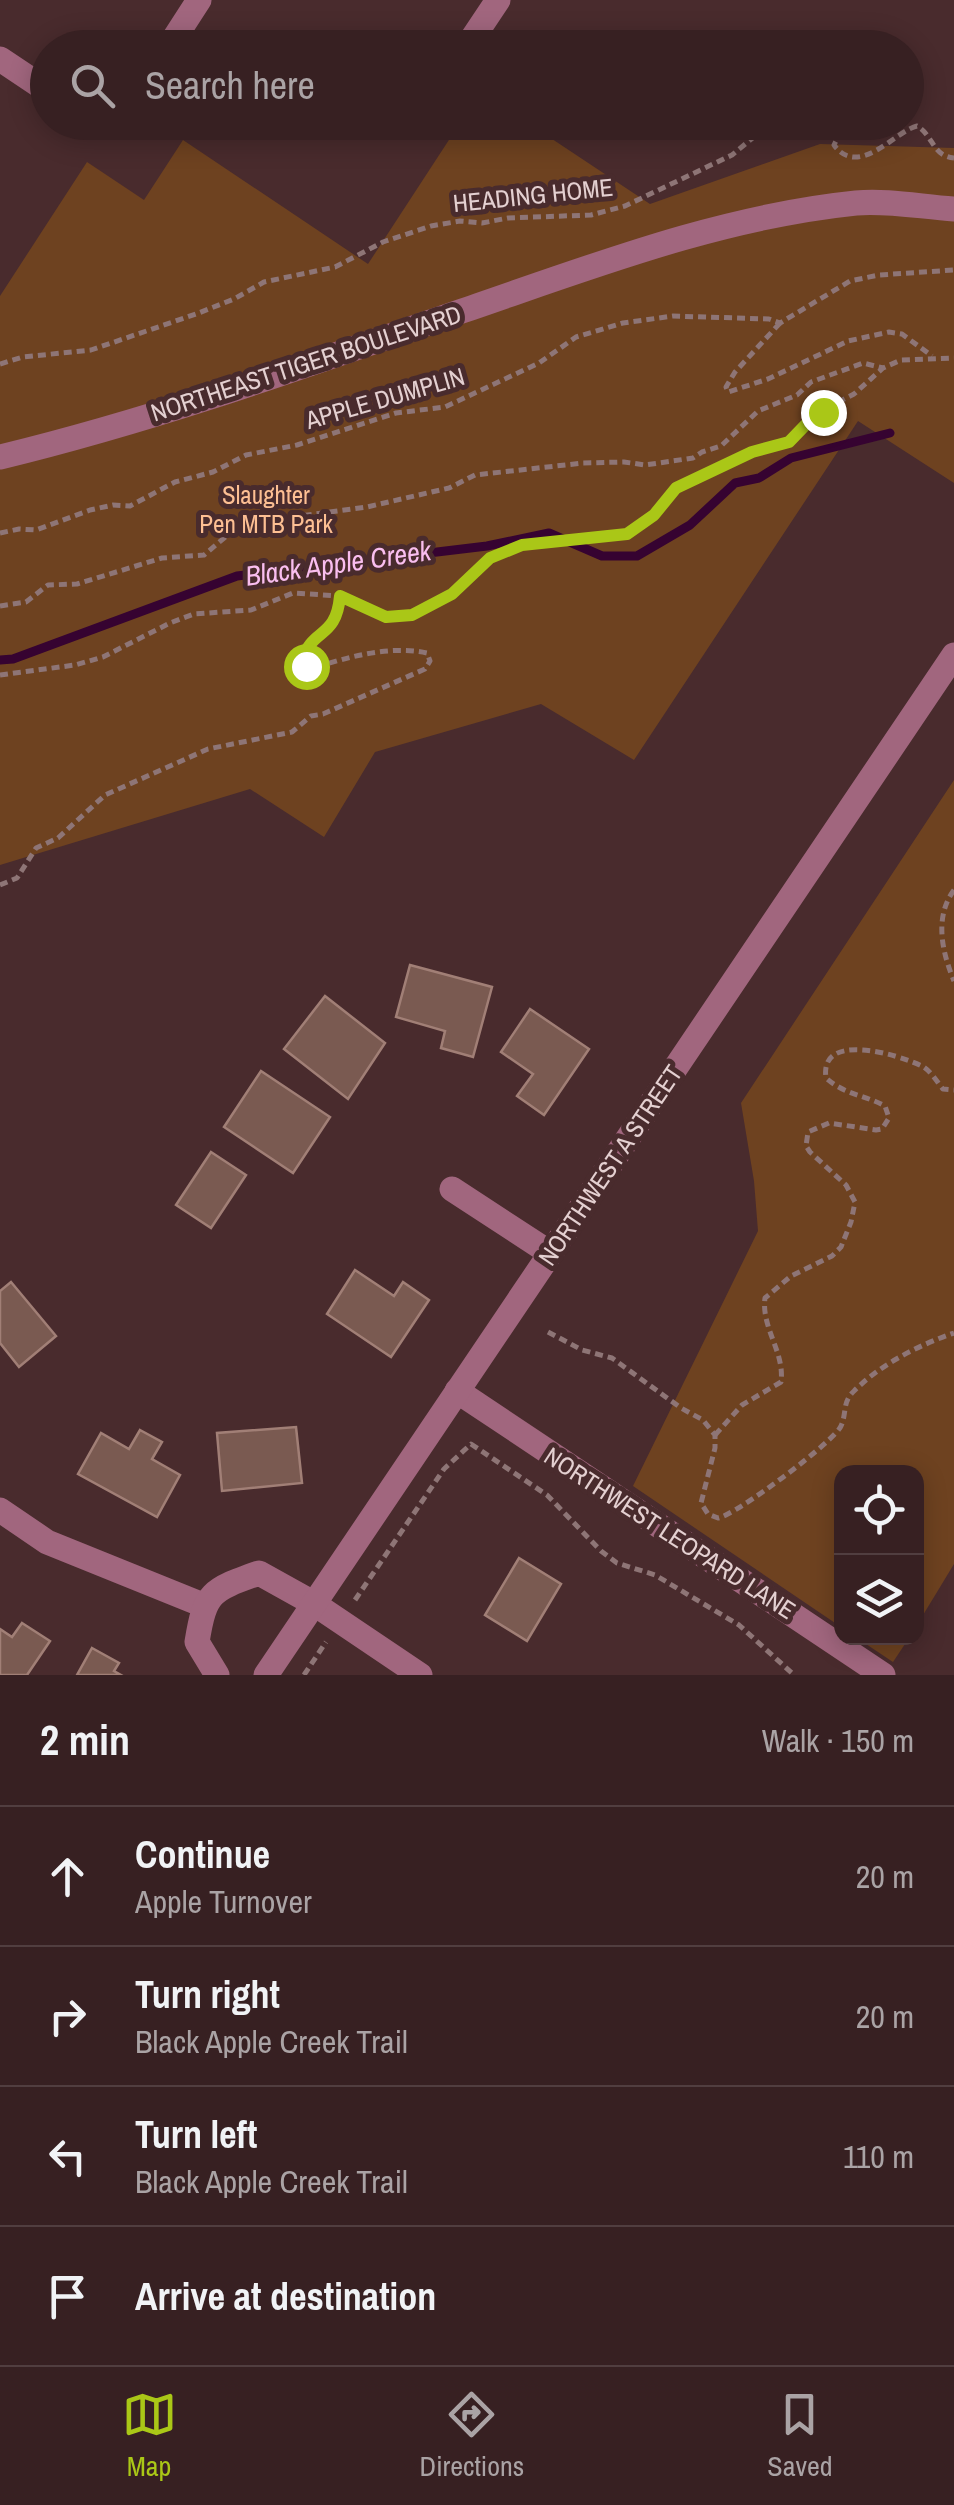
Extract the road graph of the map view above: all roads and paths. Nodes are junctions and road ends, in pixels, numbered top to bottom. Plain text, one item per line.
1 (199, 0) edge
2 (498, 0) edge
3 (180, 30) edge
4 (478, 30) edge
5 (0, 59) edge
6 (30, 79) edge
7 (924, 131) edge
8 (750, 140) edge
9 (836, 140) edge
10 (896, 140) edge
11 (954, 158) edge
12 (954, 209) edge
13 (954, 270) edge
14 (780, 323) junction
15 (935, 358) junction
16 (954, 358) edge
17 (0, 364) edge
18 (884, 368) junction
19 (0, 458) edge
20 (0, 532) edge
21 (340, 596) junction
22 (0, 606) edge
23 (954, 655) edge
24 (0, 676) edge
25 (0, 885) edge
26 (954, 890) edge
27 (954, 981) edge
28 (954, 1090) edge
29 (452, 1188) dead end
30 (550, 1253) junction
31 (548, 1332) dead end
32 (954, 1333) edge
33 (457, 1391) junction
34 (714, 1435) junction
35 (0, 1510) edge
36 (314, 1603) junction
37 (203, 1605) junction
38 (340, 1622) junction
39 (216, 1675) edge
40 (266, 1675) edge
41 (304, 1675) edge
42 (420, 1675) edge
43 (794, 1675) edge
44 (883, 1675) edge

1 - 3 street
2 - 4 street
5 - 6 street
7 - 11 path
8 - 17 path, HEADING HOME
9 - 10 path
12 - 19 street, NORTHEAST TIGER BOULEVARD
13 - 14 path
14 - 15 path
14 - 20 path, APPLE DUMPLIN
15 - 16 path
15 - 18 path
18 - 21 path
18 - 22 path
21 - 24 path
21 - 25 path
23 - 30 street, NORTHWEST A STREET
26 - 27 path
28 - 34 path
29 - 30 street
30 - 33 street, NORTHWEST A STREET
31 - 34 path
32 - 34 path
33 - 36 street, NORTHWEST A STREET
33 - 44 street, NORTHWEST LEOPARD LANE
35 - 37 street
36 - 37 street
36 - 38 street
36 - 40 street, NORTHWEST A STREET
37 - 39 street
38 - 41 path
38 - 42 street
38 - 43 path

